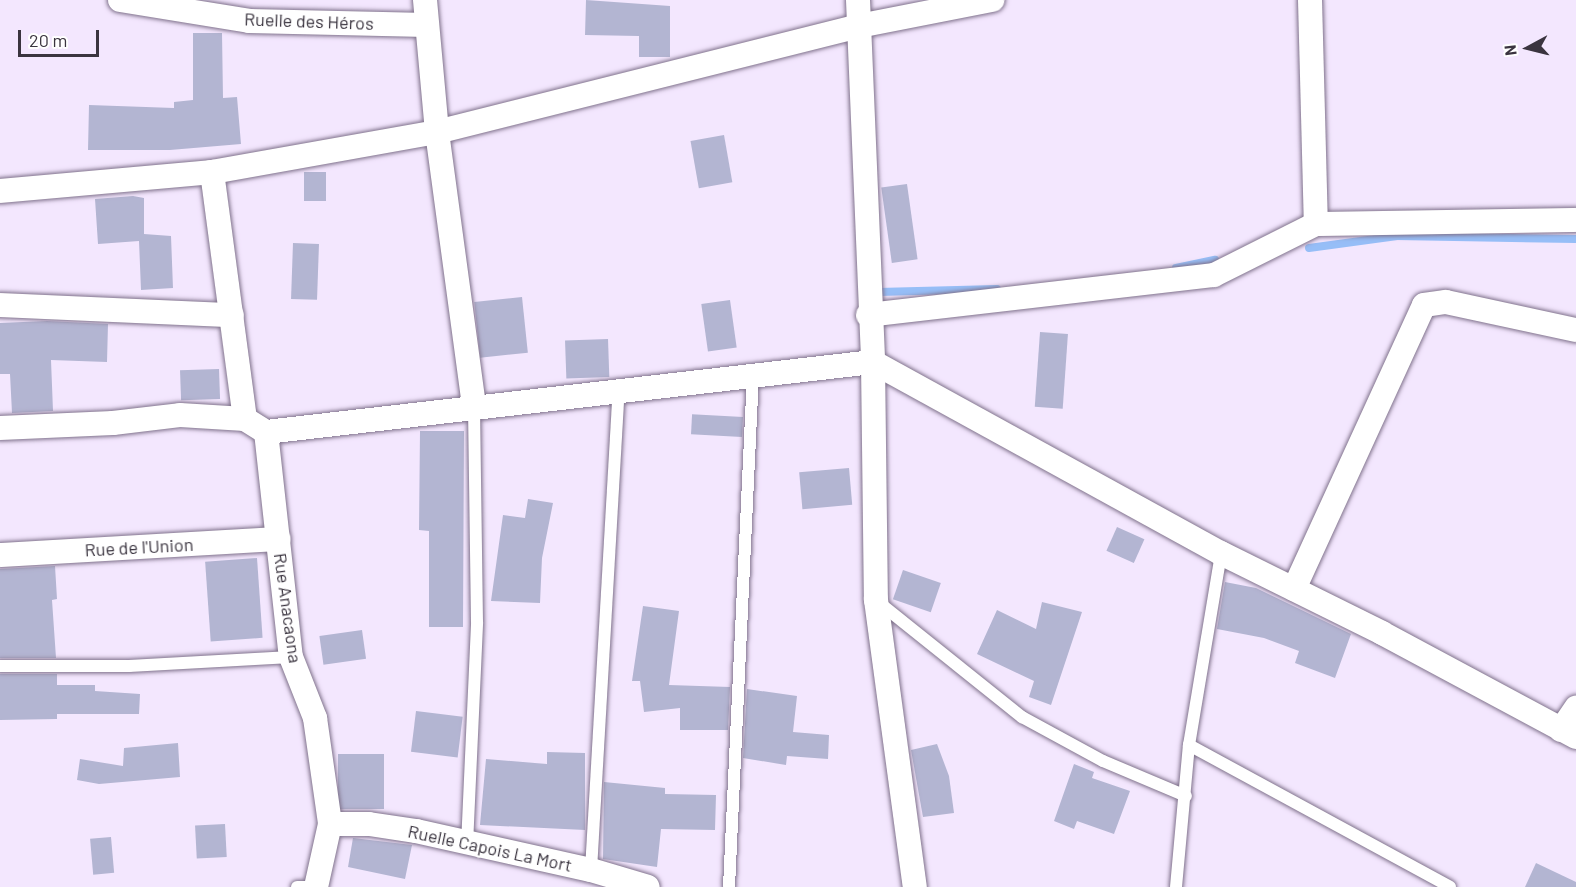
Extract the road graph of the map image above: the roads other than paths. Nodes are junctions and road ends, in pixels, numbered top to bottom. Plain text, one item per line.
1 (120, 0) edge
2 (425, 0) edge
3 (858, 0) edge
4 (992, 0) edge
5 (1310, 0) edge
6 (427, 25) junction
7 (859, 26) junction
8 (437, 132) junction
9 (212, 172) junction
10 (0, 191) edge
11 (1576, 220) edge
12 (1316, 224) junction
13 (0, 305) edge
14 (232, 315) junction
15 (868, 315) junction
16 (1576, 330) edge
17 (873, 362) junction
18 (753, 375) junction
19 (619, 391) junction
20 (474, 405) junction
21 (245, 419) junction
22 (0, 428) edge
23 (266, 432) junction
24 (279, 539) junction
25 (1221, 553) junction
26 (0, 555) edge
27 (1294, 589) junction
28 (876, 600) junction
29 (291, 657) junction
30 (0, 666) edge
31 (1576, 708) edge
32 (1569, 733) edge
33 (1189, 745) junction
34 (1186, 796) junction
35 (330, 824) junction
36 (467, 845) junction
37 (591, 870) junction
38 (297, 887) edge
39 (316, 887) edge
40 (648, 887) edge
41 (729, 887) edge
42 (915, 887) edge
43 (1176, 887) edge
44 (1450, 887) edge

1 - 6 street, Ruelle des Héros
2 - 6 street
3 - 7 street
4 - 7 street
5 - 12 street
6 - 8 street
7 - 8 street
7 - 15 street
8 - 9 street
8 - 20 street
9 - 10 street
9 - 14 street
11 - 12 street
12 - 15 street
13 - 14 street
14 - 21 street
15 - 17 street
16 - 27 street
17 - 18 street
17 - 25 street
17 - 28 street
18 - 19 street
18 - 41 lane
19 - 20 street
19 - 37 lane
20 - 23 street
20 - 36 lane
21 - 22 street
21 - 23 street
23 - 24 street, Rue Anacaona
24 - 26 street, Rue de l'Union
24 - 29 street, Rue Anacaona
25 - 27 street
25 - 33 lane
27 - 32 street
28 - 34 lane
28 - 42 street
29 - 30 lane
29 - 35 street, Rue Anacaona
31 - 32 street
33 - 34 lane
33 - 44 lane
34 - 43 lane
35 - 36 street, Ruelle Capois La Mort
35 - 39 street, Rue Anacaona
36 - 37 street, Ruelle Capois La Mort
37 - 40 street, Ruelle Capois La Mort
38 - 39 lane

